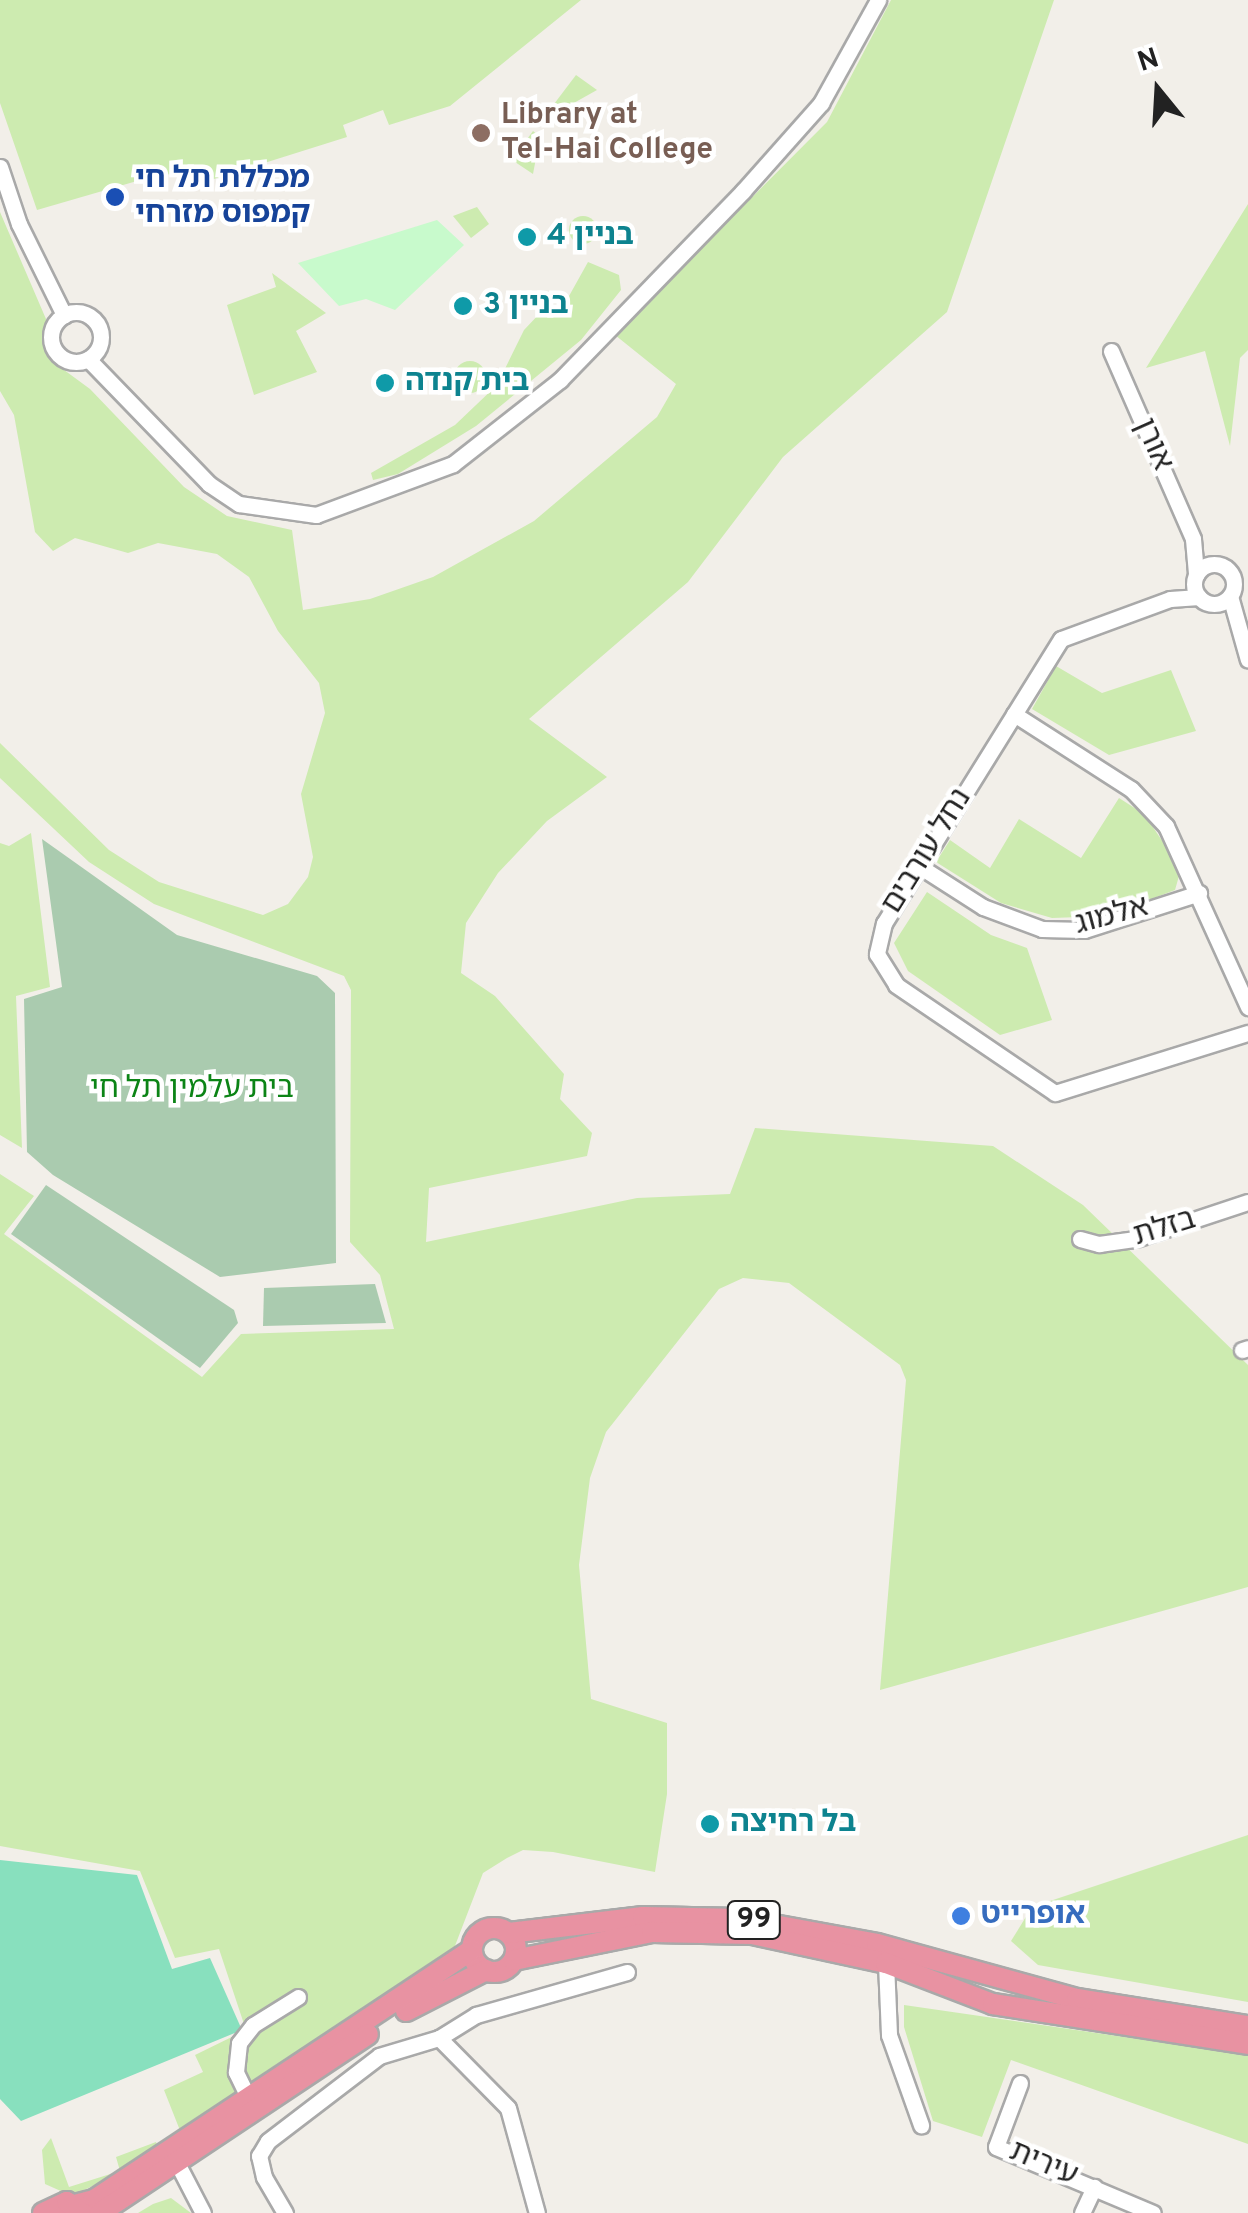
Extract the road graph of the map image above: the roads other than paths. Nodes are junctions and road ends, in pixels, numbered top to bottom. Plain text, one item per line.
1 (878, 0) edge
2 (0, 167) edge
3 (64, 315) junction
4 (1111, 351) dead end
5 (88, 359) junction
6 (1193, 540) junction
7 (1223, 567) junction
8 (1248, 572) edge
9 (1196, 577) junction
10 (1232, 591) junction
11 (1170, 598) junction
12 (1204, 600) junction
13 (1238, 637) junction
14 (1248, 660) edge
15 (1014, 714) junction
16 (919, 866) junction
17 (1198, 892) junction
18 (1248, 1007) edge
19 (1248, 1033) edge
20 (1248, 1202) edge
21 (1080, 1239) dead end
22 (509, 1933) junction
23 (472, 1950) junction
24 (514, 1960) junction
25 (886, 1963) junction
26 (486, 1970) junction
27 (627, 1972) dead end
28 (298, 1996) dead end
29 (1248, 2026) edge
30 (439, 2038) junction
31 (1248, 2044) edge
32 (1020, 2083) dead end
33 (248, 2098) junction
34 (921, 2124) dead end
35 (177, 2162) junction
36 (1094, 2186) junction
37 (78, 2209) edge
38 (42, 2213) edge
39 (100, 2213) edge
40 (203, 2213) edge
41 (284, 2213) edge
42 (537, 2213) edge
43 (1082, 2213) edge
44 (1154, 2213) edge

1 - 5 street
2 - 3 street
3 - 5 street
3 - 5 street
4 - 6 street, אורן
6 - 7 street, אורן
6 - 9 street, אורן
7 - 8 street
7 - 9 street, נחל עורבים
7 - 10 street
8 - 10 street
9 - 11 street, נחל עורבים
9 - 12 street, אורן
10 - 12 street, נחל עורבים
10 - 13 street
11 - 12 street, נחל עורבים
11 - 15 street, נחל עורבים
12 - 13 street
13 - 14 street
15 - 16 street, נחל עורבים
15 - 17 street
16 - 17 street, אלמוג
16 - 19 street, נחל עורבים
17 - 18 street
20 - 21 street, בזלת
22 - 23 highway, 99
22 - 24 highway
22 - 29 highway, 99
23 - 26 highway
23 - 33 highway, 99
24 - 25 highway, 99
24 - 26 highway, 99
25 - 31 highway, 99
25 - 34 street
26 - 35 highway, 99
27 - 30 street
28 - 33 street
30 - 41 street
30 - 42 street
32 - 36 street, עירית
33 - 37 highway, 99
35 - 39 highway, 99
35 - 40 street
36 - 43 street, עירית
36 - 44 street, עירית
37 - 38 highway, 99

